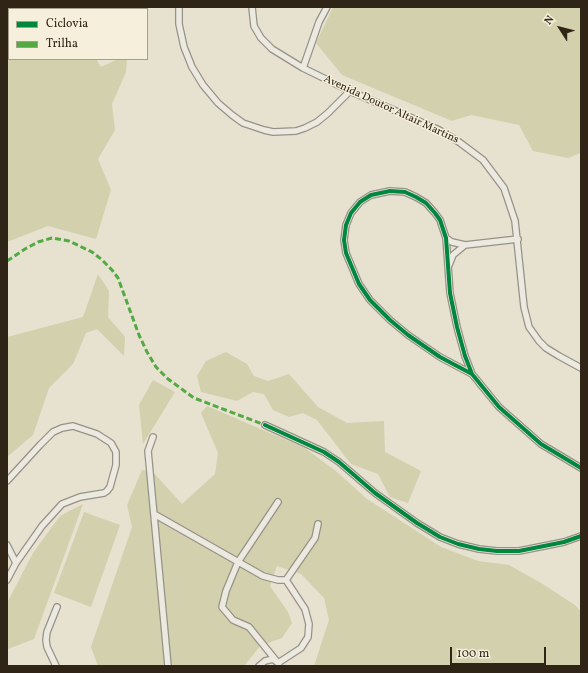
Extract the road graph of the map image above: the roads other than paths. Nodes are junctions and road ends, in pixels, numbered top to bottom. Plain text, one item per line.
1 (179, 7) edge
2 (252, 7) edge
3 (327, 7) edge
4 (303, 68) junction
5 (350, 91) junction
6 (446, 238) junction
7 (518, 239) junction
8 (466, 245) junction
9 (448, 267) junction
10 (581, 368) edge
11 (472, 374) junction
12 (266, 425) dead end
13 (153, 437) dead end
14 (581, 468) edge
15 (7, 481) edge
16 (278, 502) dead end
17 (154, 514) junction
18 (318, 524) dead end
19 (581, 536) edge
20 (7, 545) edge
21 (238, 562) junction
22 (16, 563) junction
23 (7, 580) edge
24 (286, 580) junction
25 (57, 607) dead end
26 (279, 664) edge
27 (56, 666) edge
28 (168, 666) edge
29 (259, 666) edge

1 - 5 street
2 - 4 street, Avenida Doutor Altair Martins
3 - 4 street
4 - 5 street, Avenida Doutor Altair Martins
5 - 7 street, Avenida Doutor Altair Martins
6 - 8 street
6 - 9 street
6 - 11 street
7 - 8 street
7 - 10 street, Avenida Doutor Altair Martins
8 - 9 street
9 - 11 street
11 - 14 street
12 - 19 street
13 - 17 street
15 - 22 street
16 - 21 street
17 - 21 street
17 - 28 street
18 - 24 street
20 - 22 street
21 - 24 street
21 - 26 street
22 - 23 street
24 - 26 street
25 - 27 street
26 - 29 street

